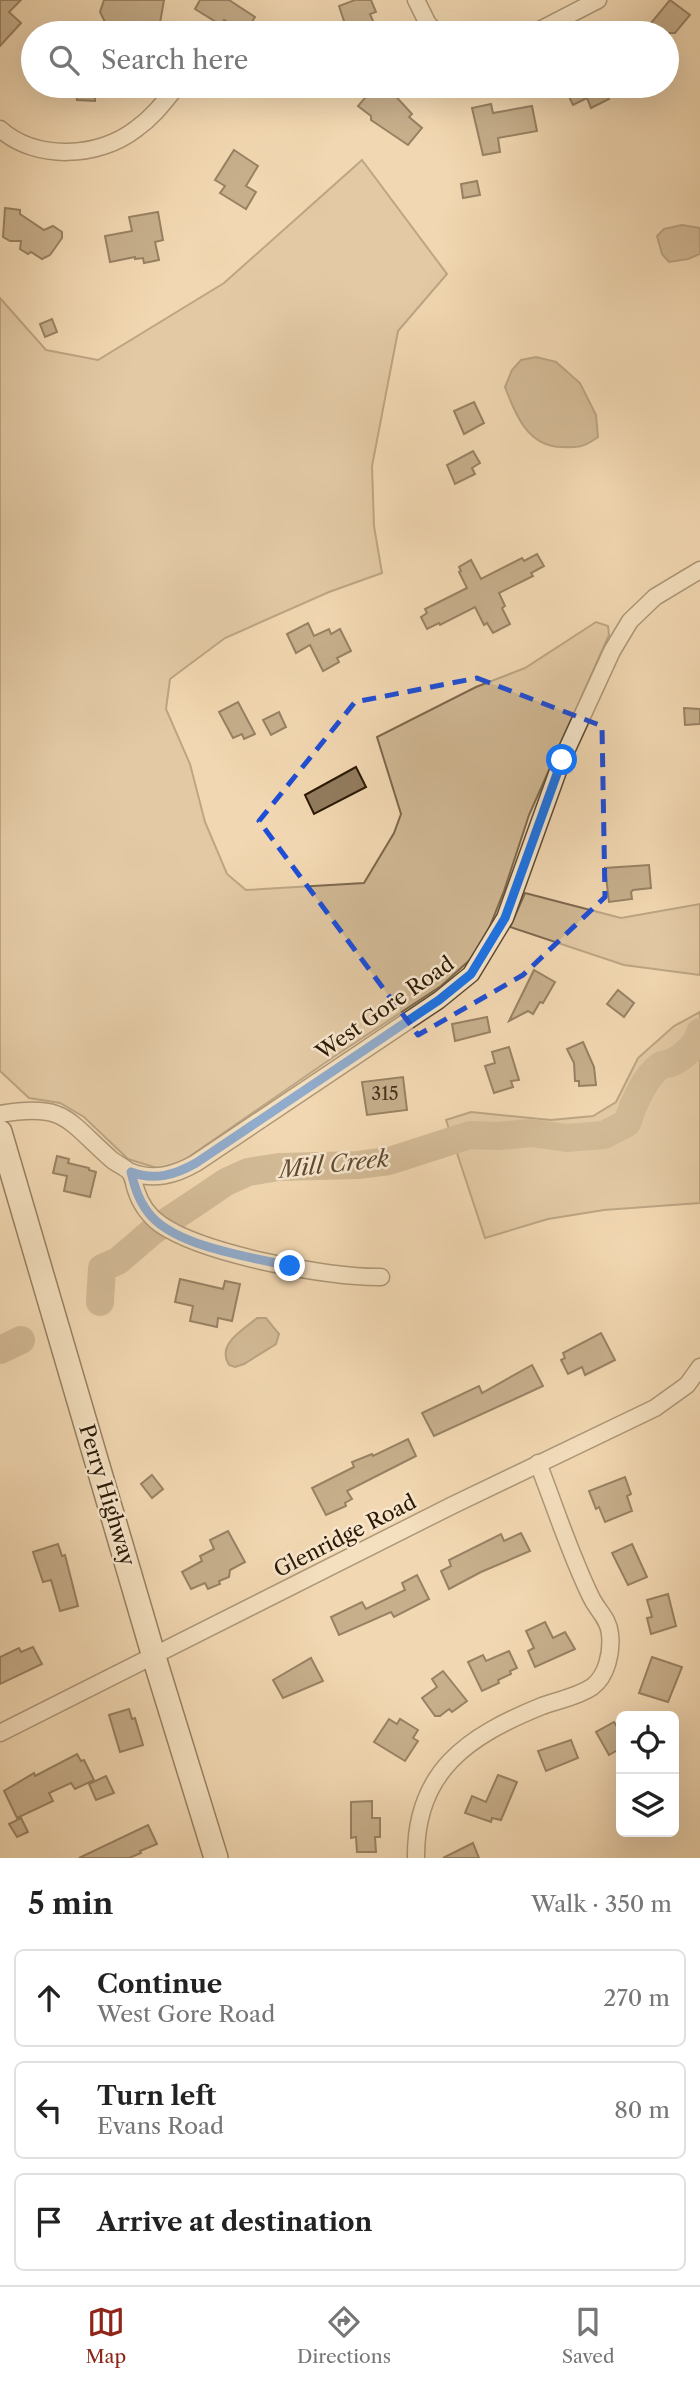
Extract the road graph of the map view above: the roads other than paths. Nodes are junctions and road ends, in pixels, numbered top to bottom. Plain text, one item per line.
1 (416, 0) edge
2 (598, 0) edge
3 (426, 21) edge
4 (557, 21) edge
5 (167, 98) edge
6 (0, 129) edge
7 (700, 570) edge
8 (0, 1114) edge
9 (0, 1132) edge
10 (131, 1172) junction
11 (381, 1277) dead end
12 (700, 1368) edge
13 (538, 1463) junction
14 (154, 1657) junction
15 (0, 1733) edge
16 (216, 1858) edge
17 (416, 1858) edge

1 - 3 street
2 - 4 street
5 - 6 street
7 - 10 street, West Gore Road
8 - 10 street
9 - 14 main road, Perry Highway
10 - 11 street
12 - 13 street, Glenridge Road
13 - 14 street, Glenridge Road
13 - 17 street
14 - 15 street, Glenridge Road
14 - 16 main road, Perry Highway

